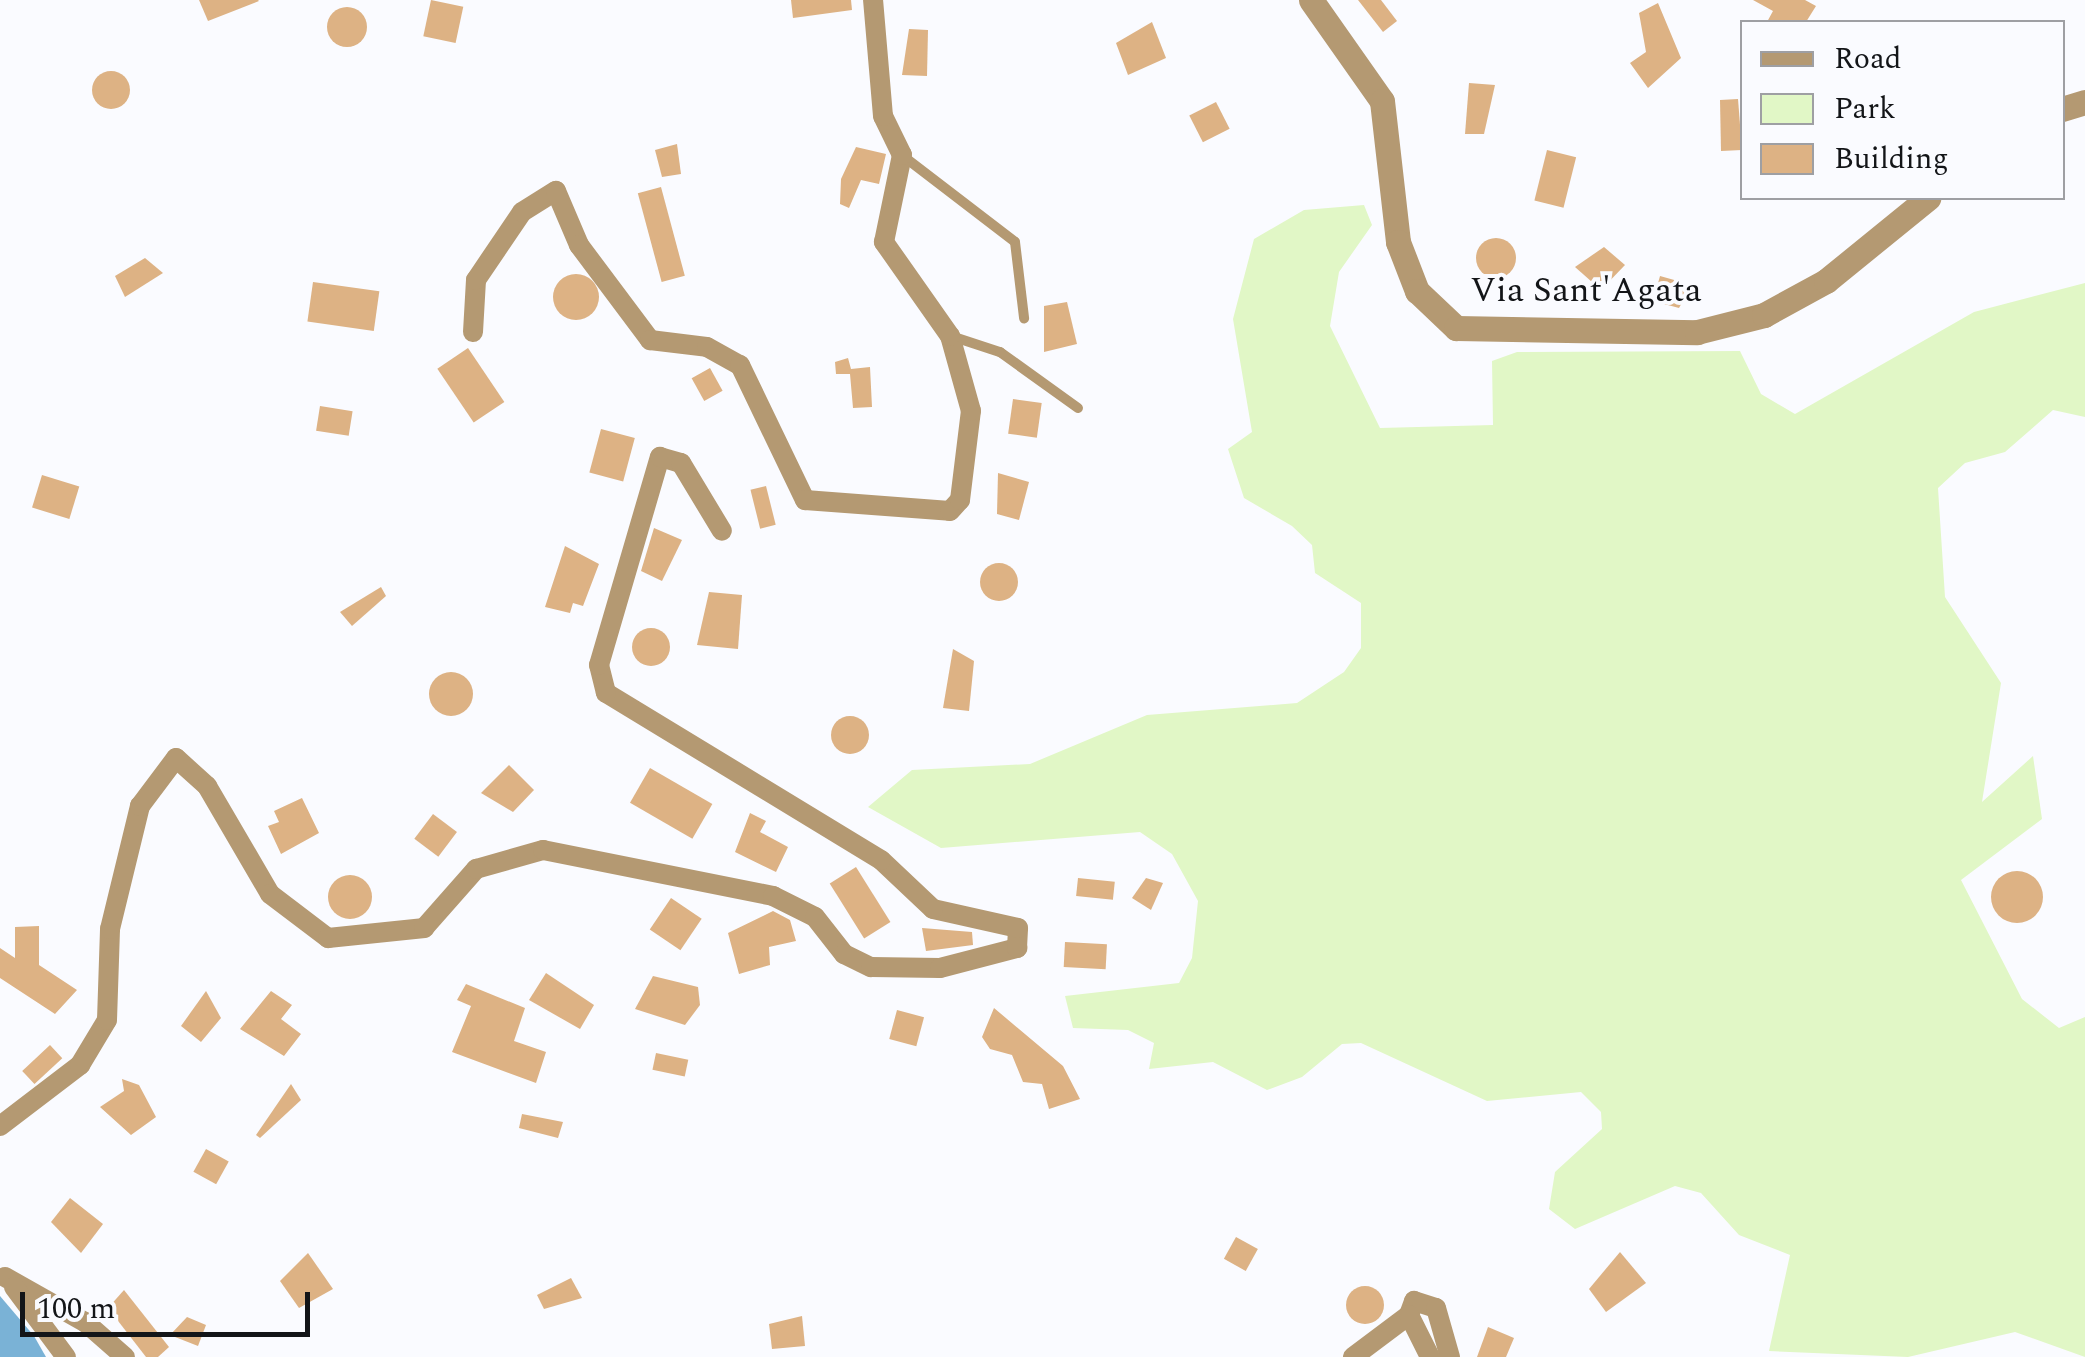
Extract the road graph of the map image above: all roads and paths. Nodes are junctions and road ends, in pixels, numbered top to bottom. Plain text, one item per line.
1 (874, 0) edge
2 (1311, 0) edge
3 (902, 155) junction
4 (1926, 200) edge
5 (1024, 318) dead end
6 (473, 332) dead end
7 (950, 336) junction
8 (1078, 408) dead end
9 (722, 531) dead end
10 (0, 1126) edge
11 (3, 1274) edge
12 (1410, 1315) junction
13 (66, 1357) edge
14 (126, 1357) edge
15 (1354, 1357) edge
16 (1430, 1357) edge
17 (1450, 1357) edge

1 - 3 street
2 - 4 street, Via Sant'Agata
3 - 5 lane
3 - 7 street
6 - 7 street
7 - 8 lane
9 - 10 street
11 - 13 street
11 - 14 street
12 - 15 street
12 - 16 street
12 - 17 street

